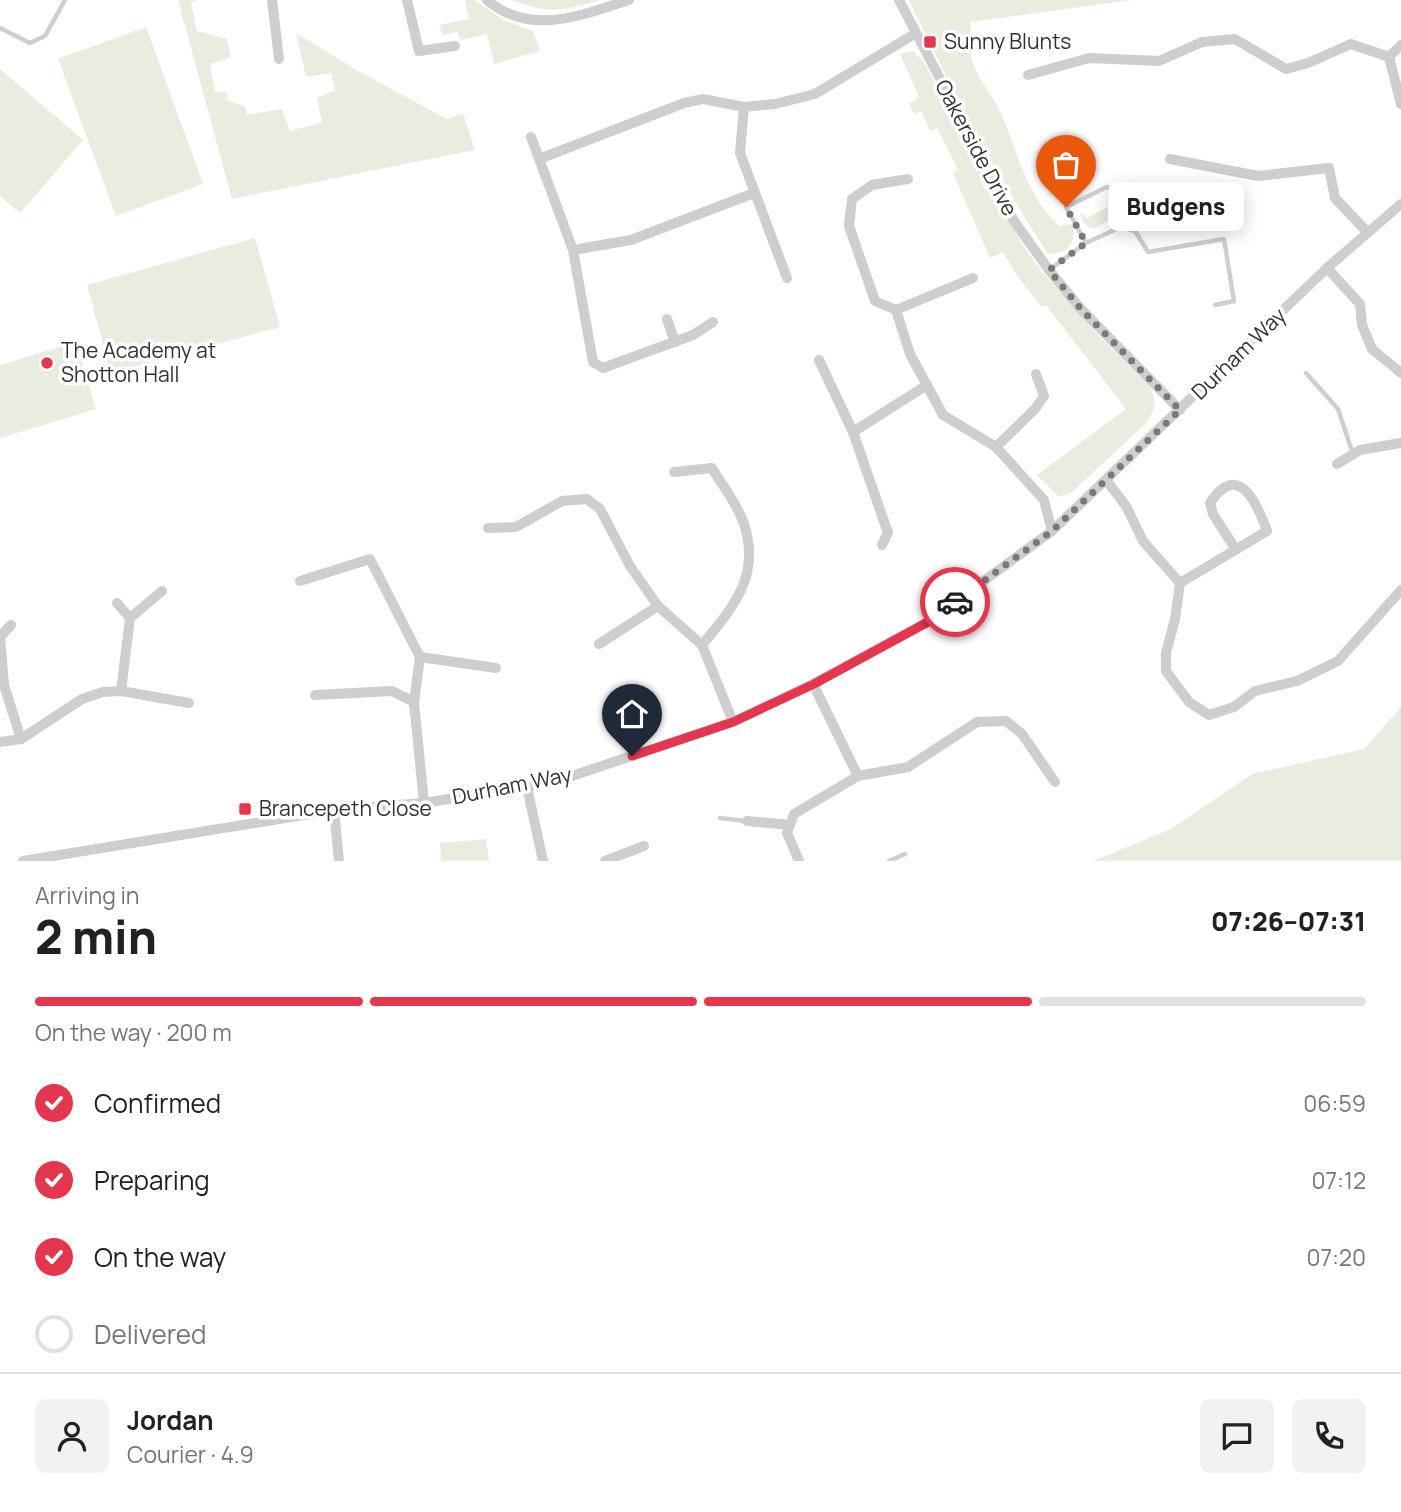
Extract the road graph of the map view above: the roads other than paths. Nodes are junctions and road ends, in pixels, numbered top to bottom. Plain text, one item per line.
1 (65, 0) edge
2 (272, 0) edge
3 (407, 0) edge
4 (487, 0) edge
5 (629, 0) edge
6 (899, 0) edge
7 (0, 28) edge
8 (916, 33) junction
9 (1401, 45) edge
10 (455, 46) dead end
11 (1389, 57) junction
12 (279, 59) dead end
13 (1028, 75) dead end
14 (1401, 104) edge
15 (744, 107) junction
16 (531, 137) dead end
17 (539, 159) junction
18 (1170, 159) dead end
19 (908, 179) dead end
20 (754, 193) junction
21 (1401, 204) edge
22 (1121, 227) junction
23 (1367, 232) junction
24 (1086, 243) junction
25 (573, 250) junction
26 (1327, 268) junction
27 (1049, 270) junction
28 (787, 278) dead end
29 (973, 278) dead end
30 (1215, 305) dead end
31 (896, 310) junction
32 (667, 319) dead end
33 (713, 323) dead end
34 (676, 342) junction
35 (819, 360) dead end
36 (1306, 373) dead end
37 (1401, 373) edge
38 (1036, 374) dead end
39 (927, 385) junction
40 (1180, 410) junction
41 (853, 432) junction
42 (1401, 443) edge
43 (996, 447) junction
44 (1353, 454) junction
45 (1337, 464) dead end
46 (674, 472) dead end
47 (1106, 480) junction
48 (488, 528) dead end
49 (1052, 531) junction
50 (882, 545) dead end
51 (1236, 550) junction
52 (300, 581) dead end
53 (1180, 583) junction
54 (1401, 590) edge
55 (162, 591) dead end
56 (117, 603) dead end
57 (658, 606) junction
58 (130, 618) junction
59 (11, 625) dead end
60 (599, 644) dead end
61 (702, 645) junction
62 (420, 657) junction
63 (496, 668) dead end
64 (814, 684) junction
65 (121, 691) junction
66 (315, 695) dead end
67 (414, 702) junction
68 (189, 703) dead end
69 (733, 722) junction
70 (21, 739) junction
71 (0, 742) edge
72 (858, 776) junction
73 (1055, 782) dead end
74 (527, 787) junction
75 (424, 803) junction
76 (334, 810) junction
77 (720, 818) dead end
78 (747, 821) joint
79 (790, 825) junction
80 (644, 846) dead end
81 (905, 854) dead end
82 (23, 861) edge
83 (339, 861) edge
84 (543, 861) edge
85 (605, 861) edge
86 (799, 861) edge
87 (889, 861) edge

1 - 7 lane
2 - 12 street
3 - 10 street
4 - 5 street
6 - 8 street, Oakerside Drive
8 - 15 street
8 - 27 street, Oakerside Drive
9 - 11 street
11 - 13 street
11 - 14 street
15 - 17 street
15 - 20 street
16 - 17 street
17 - 25 street
18 - 23 street
19 - 31 street
20 - 25 street
20 - 28 street
21 - 23 street, Durham Way
22 - 24 lane
22 - 24 lane
22 - 30 lane
23 - 26 street, Durham Way
24 - 27 lane
25 - 34 street
26 - 37 street
26 - 40 street, Durham Way
27 - 40 street, Oakerside Drive
29 - 31 street
31 - 39 street
32 - 34 street
33 - 34 street
35 - 41 street
36 - 44 lane
38 - 43 street
39 - 41 street
39 - 43 street
40 - 47 street, Durham Way
41 - 50 street
42 - 44 street
43 - 49 street
44 - 45 street
46 - 61 street
47 - 49 street, Durham Way
47 - 53 street
48 - 57 street
49 - 64 street, Durham Way
51 - 51 street
51 - 53 street
52 - 62 street
53 - 54 street
55 - 58 street
56 - 58 street
57 - 60 street
57 - 61 street
58 - 65 street
59 - 70 street
61 - 69 street
62 - 63 street
62 - 67 street
64 - 69 street, Durham Way
64 - 72 street
65 - 68 street
65 - 70 street
66 - 67 street
67 - 75 street
69 - 74 street, Durham Way
70 - 71 street
72 - 73 street
72 - 79 street
74 - 75 street, Durham Way
74 - 84 street
75 - 76 street, Durham Way
76 - 82 street, Durham Way
76 - 83 street
77 - 78 lane
78 - 79 street
79 - 86 street
80 - 85 street
81 - 87 lane

